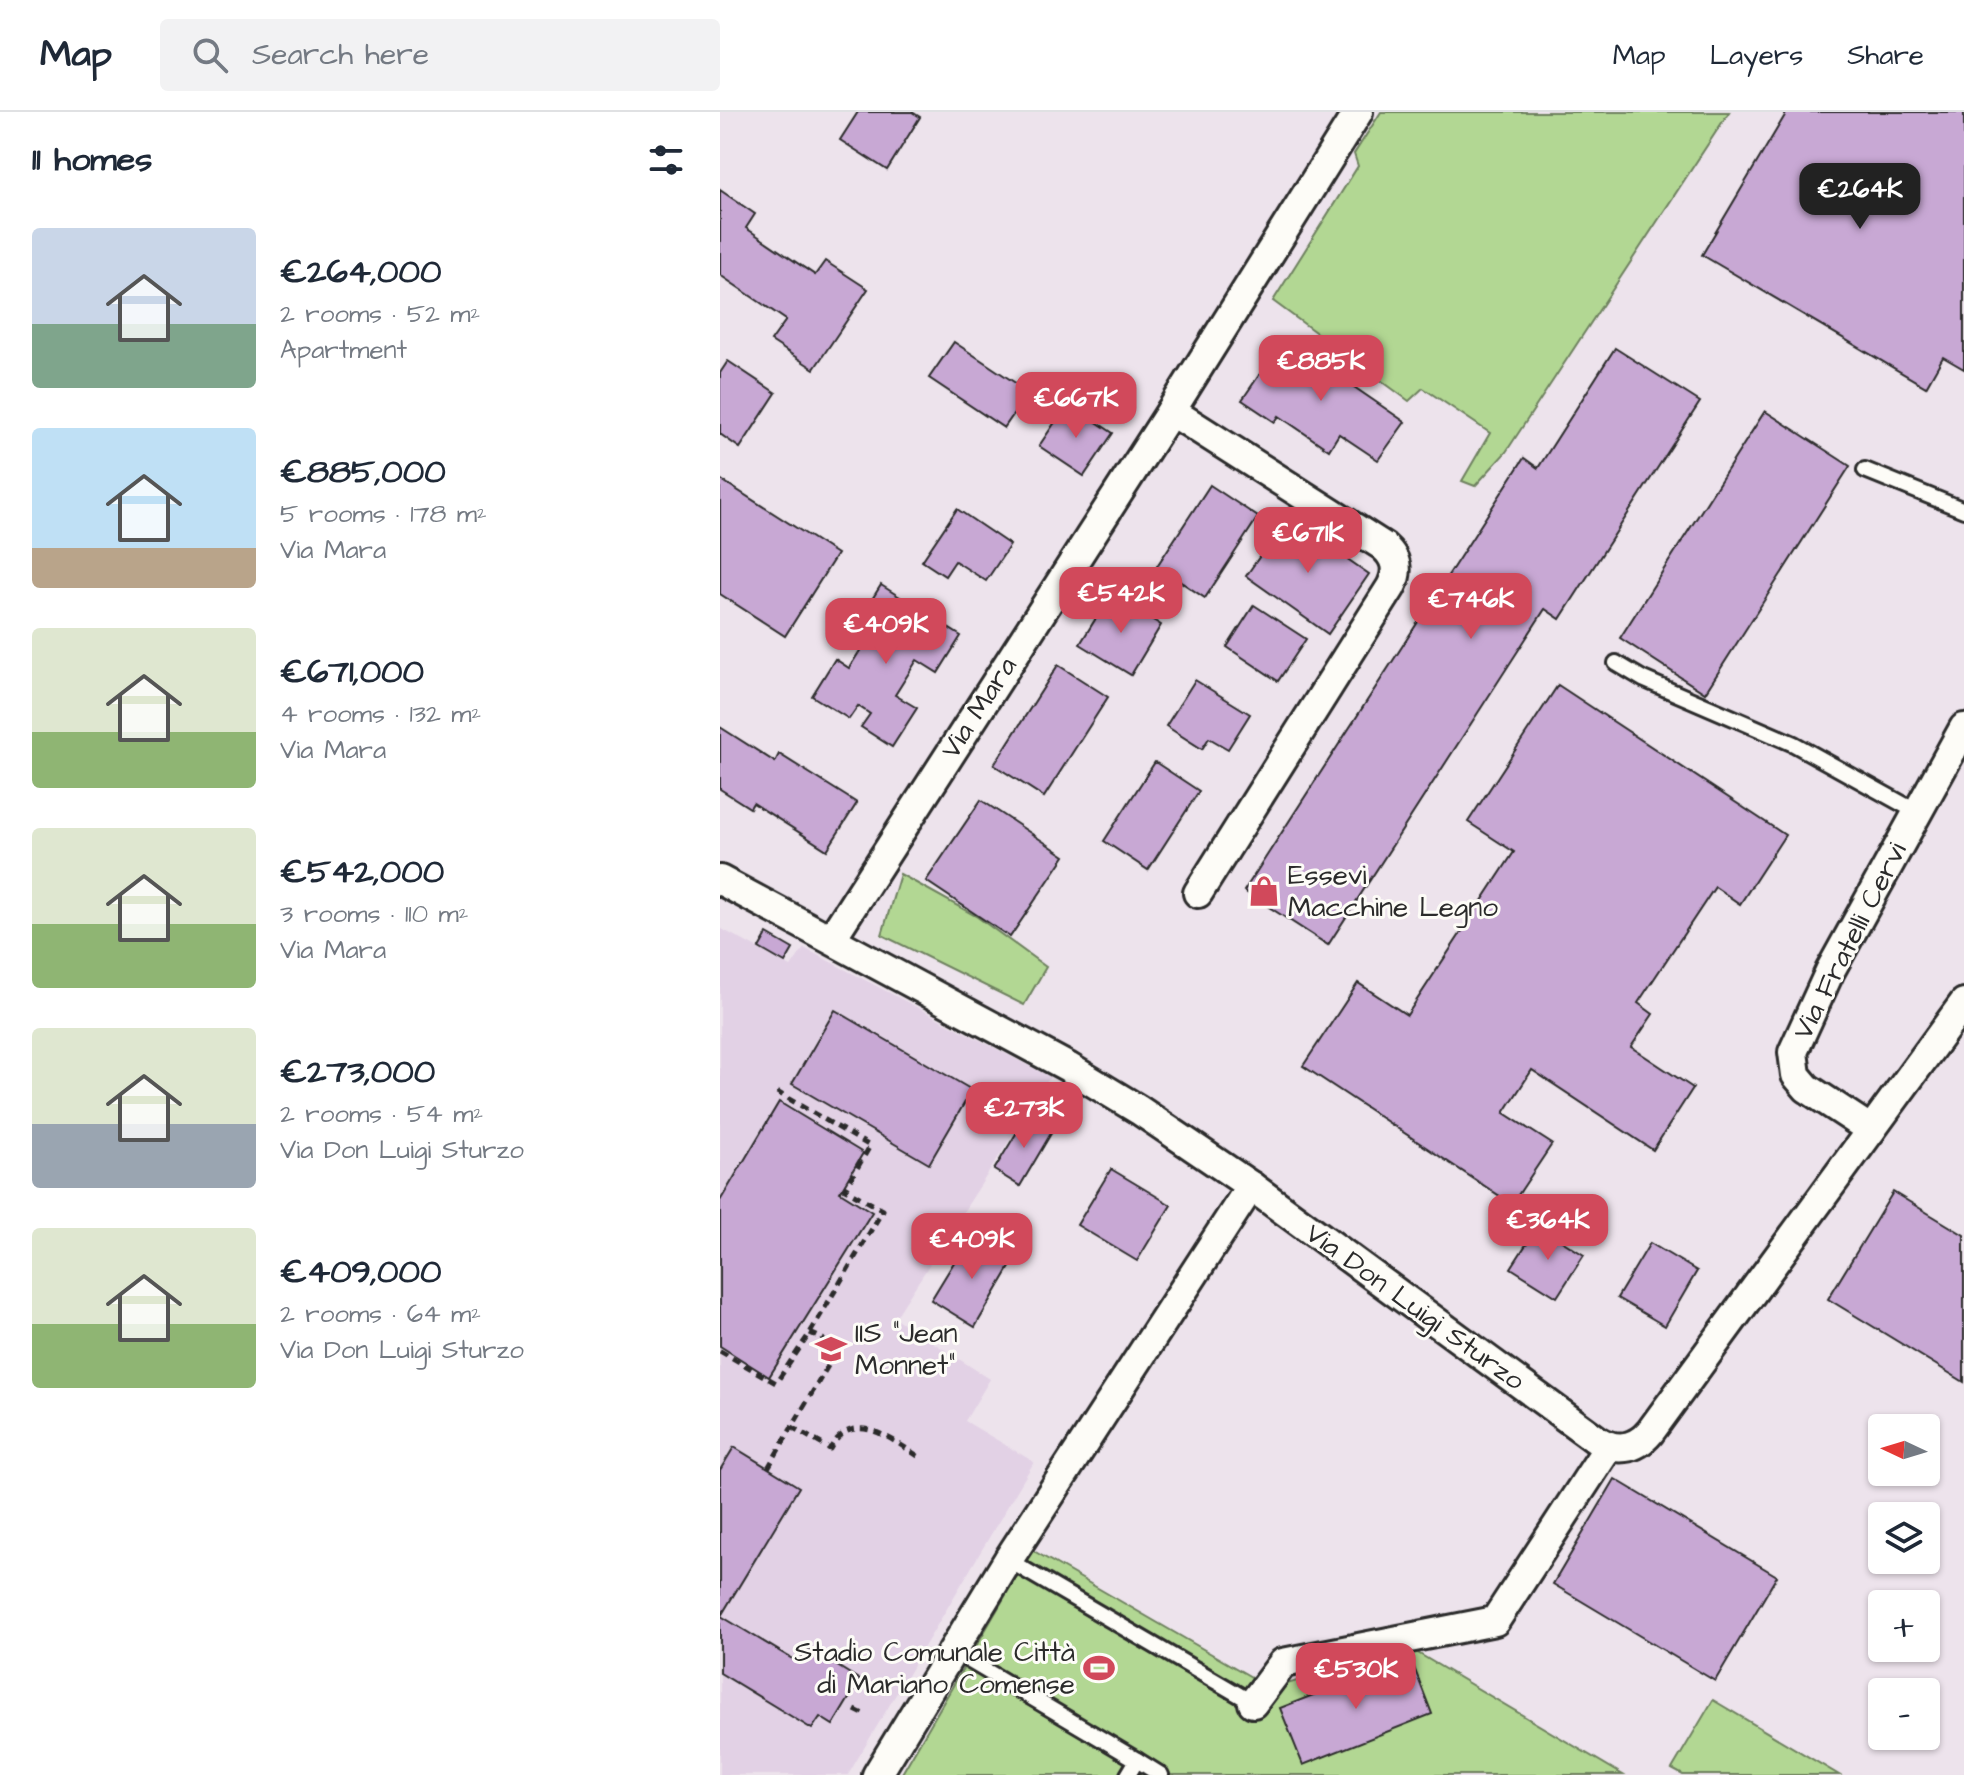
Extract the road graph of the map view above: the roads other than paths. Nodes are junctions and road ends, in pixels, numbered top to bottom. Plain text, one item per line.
1 (1358, 112) edge
2 (1171, 411) junction
3 (1865, 470) dead end
4 (1964, 510) edge
5 (1616, 663) dead end
6 (1964, 728) edge
7 (1917, 812) junction
8 (720, 880) edge
9 (1198, 893) dead end
10 (831, 939) junction
11 (1964, 1003) edge
12 (1871, 1130) junction
13 (1251, 1186) junction
14 (1609, 1446) junction
15 (1008, 1560) junction
16 (953, 1651) junction
17 (1253, 1703) joint
18 (1137, 1760) junction
19 (877, 1775) edge
20 (1128, 1775) edge
21 (1161, 1775) edge

1 - 2 street, Via Mara
2 - 9 street
2 - 10 street, Via Mara
3 - 4 lane
5 - 7 lane
6 - 7 street, Via Fratelli Cervi
7 - 12 street, Via Fratelli Cervi
8 - 10 street, Via Don Luigi Sturzo
10 - 13 street, Via Don Luigi Sturzo
11 - 12 street
12 - 14 street
13 - 14 street, Via Don Luigi Sturzo
13 - 15 street
14 - 17 street
15 - 16 street
15 - 17 lane
16 - 18 lane
16 - 19 street
18 - 20 lane
18 - 21 lane

